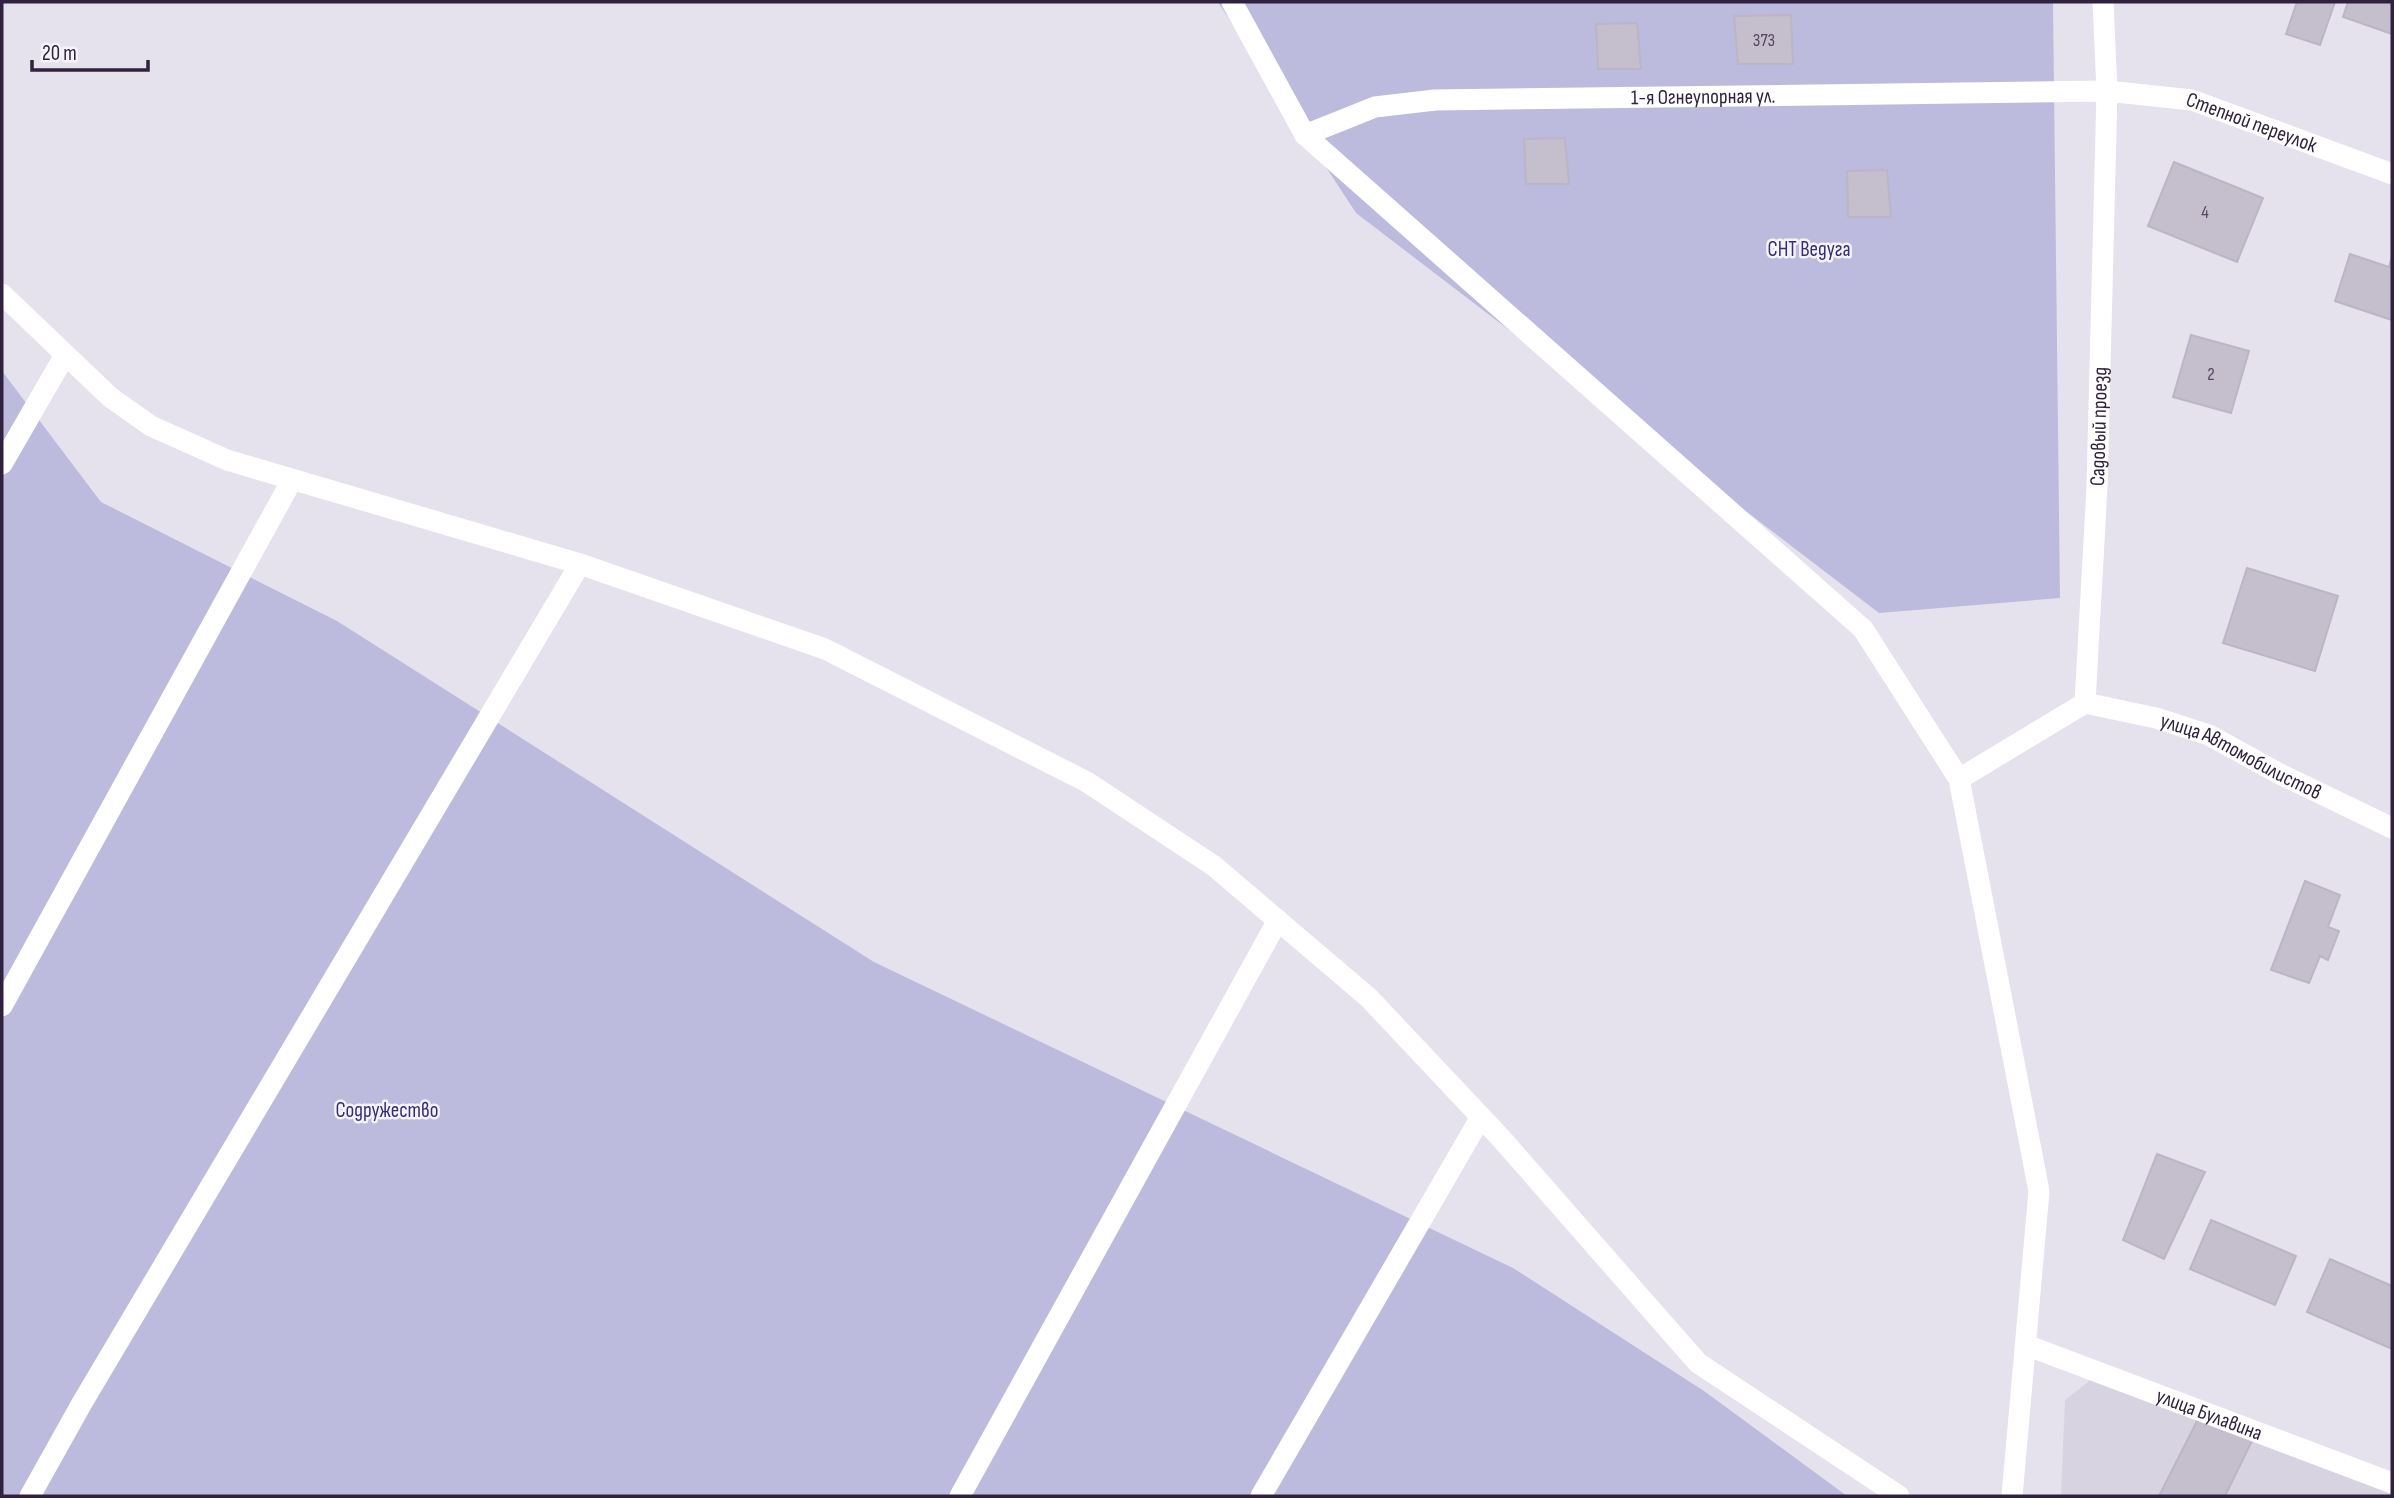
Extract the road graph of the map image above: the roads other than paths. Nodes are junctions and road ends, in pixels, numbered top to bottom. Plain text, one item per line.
1 (1232, 2) edge
2 (2103, 2) edge
3 (2107, 91) junction
4 (1305, 135) junction
5 (2392, 174) edge
6 (2, 294) edge
7 (65, 355) junction
8 (2, 464) edge
9 (292, 480) junction
10 (580, 564) junction
11 (2085, 703) junction
12 (1959, 779) junction
13 (2392, 828) edge
14 (1278, 920) junction
15 (2, 1006) edge
16 (1481, 1117) junction
17 (2026, 1345) junction
18 (2392, 1483) edge
19 (1891, 1494) edge
20 (30, 1496) edge
21 (960, 1496) edge
22 (1261, 1496) edge
23 (2012, 1496) edge

1 - 4 street
2 - 3 street, Садовый проезд
3 - 4 street, 1-я Огнеупорная ул.
3 - 5 street, Степной переулок
3 - 11 street, Садовый проезд
4 - 12 street
6 - 7 street
7 - 8 street
7 - 9 street
9 - 10 street
9 - 15 street
10 - 14 street
10 - 20 street
11 - 12 street
11 - 13 street, улица Автомобилистов
12 - 17 street
14 - 16 street
14 - 21 street
16 - 19 street
16 - 22 street
17 - 18 street, улица Булавина
17 - 23 street

